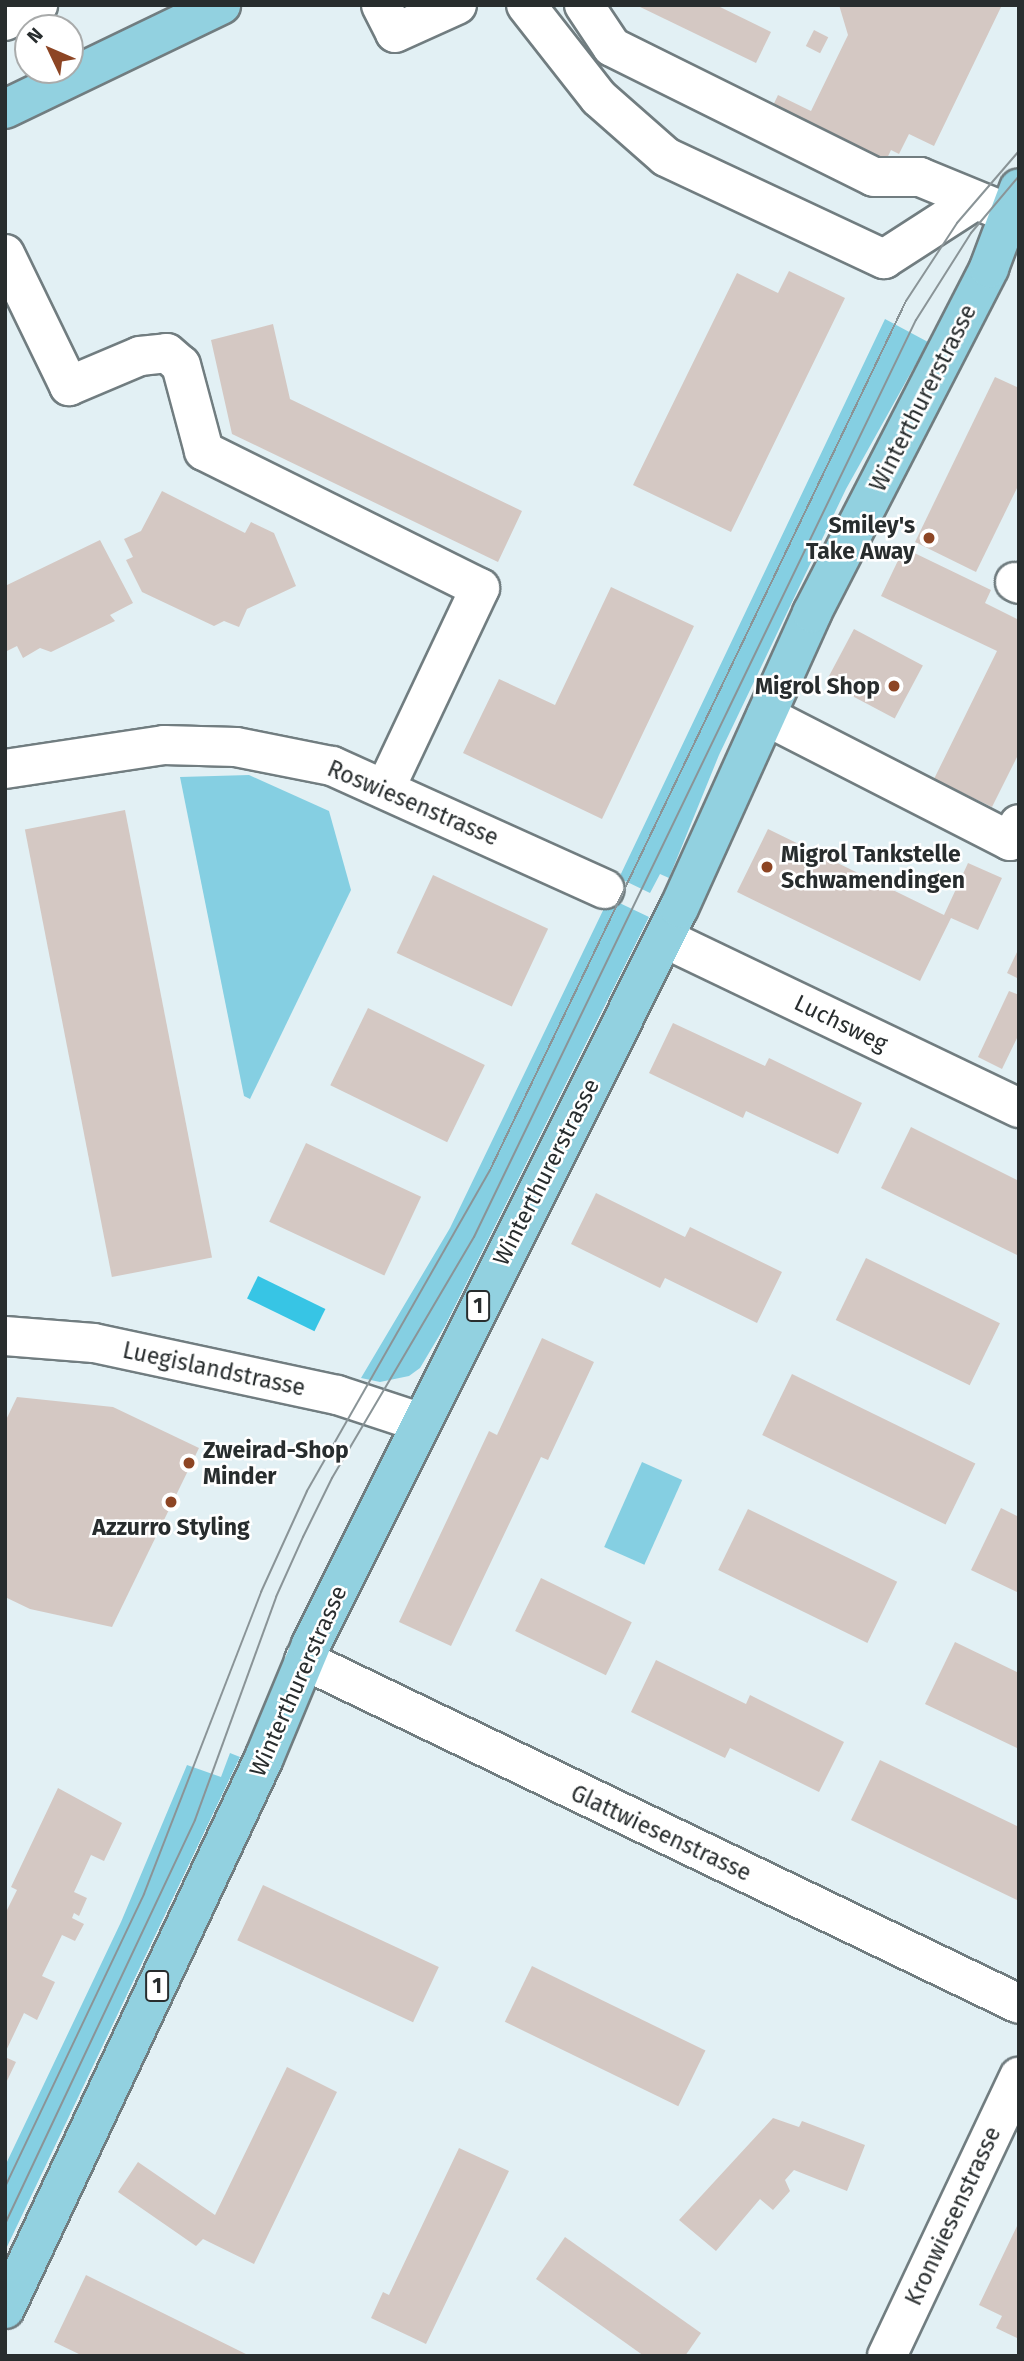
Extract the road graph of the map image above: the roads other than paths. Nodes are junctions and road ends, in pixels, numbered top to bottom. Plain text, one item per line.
1 (38, 5) edge
2 (221, 5) edge
3 (381, 5) edge
4 (457, 5) edge
5 (526, 5) edge
6 (584, 5) edge
7 (5, 21) edge
8 (5, 108) edge
9 (1017, 198) edge
10 (974, 201) junction
11 (5, 254) edge
12 (766, 716) junction
13 (5, 768) edge
14 (392, 792) junction
15 (1019, 824) edge
16 (604, 889) dead end
17 (664, 938) junction
18 (1019, 1108) edge
19 (5, 1336) edge
20 (419, 1422) junction
21 (303, 1660) junction
22 (1019, 2004) edge
23 (1019, 2077) edge
24 (5, 2309) edge
25 (887, 2356) edge

1 - 7 street
2 - 8 main road
3 - 4 street
5 - 10 street
6 - 10 street
9 - 10 street
9 - 12 main road, Winterthurerstrasse / 1
11 - 14 street
12 - 15 street
12 - 17 main road, Winterthurerstrasse / 1
13 - 14 street, Roswiesenstrasse
14 - 16 street, Roswiesenstrasse
17 - 18 street, Luchsweg
17 - 20 main road, Winterthurerstrasse / 1
19 - 20 street, Luegislandstrasse
20 - 21 main road, Winterthurerstrasse / 1
21 - 22 street, Glattwiesenstrasse
21 - 24 main road, Winterthurerstrasse / 1
23 - 25 street, Kronwiesenstrasse

